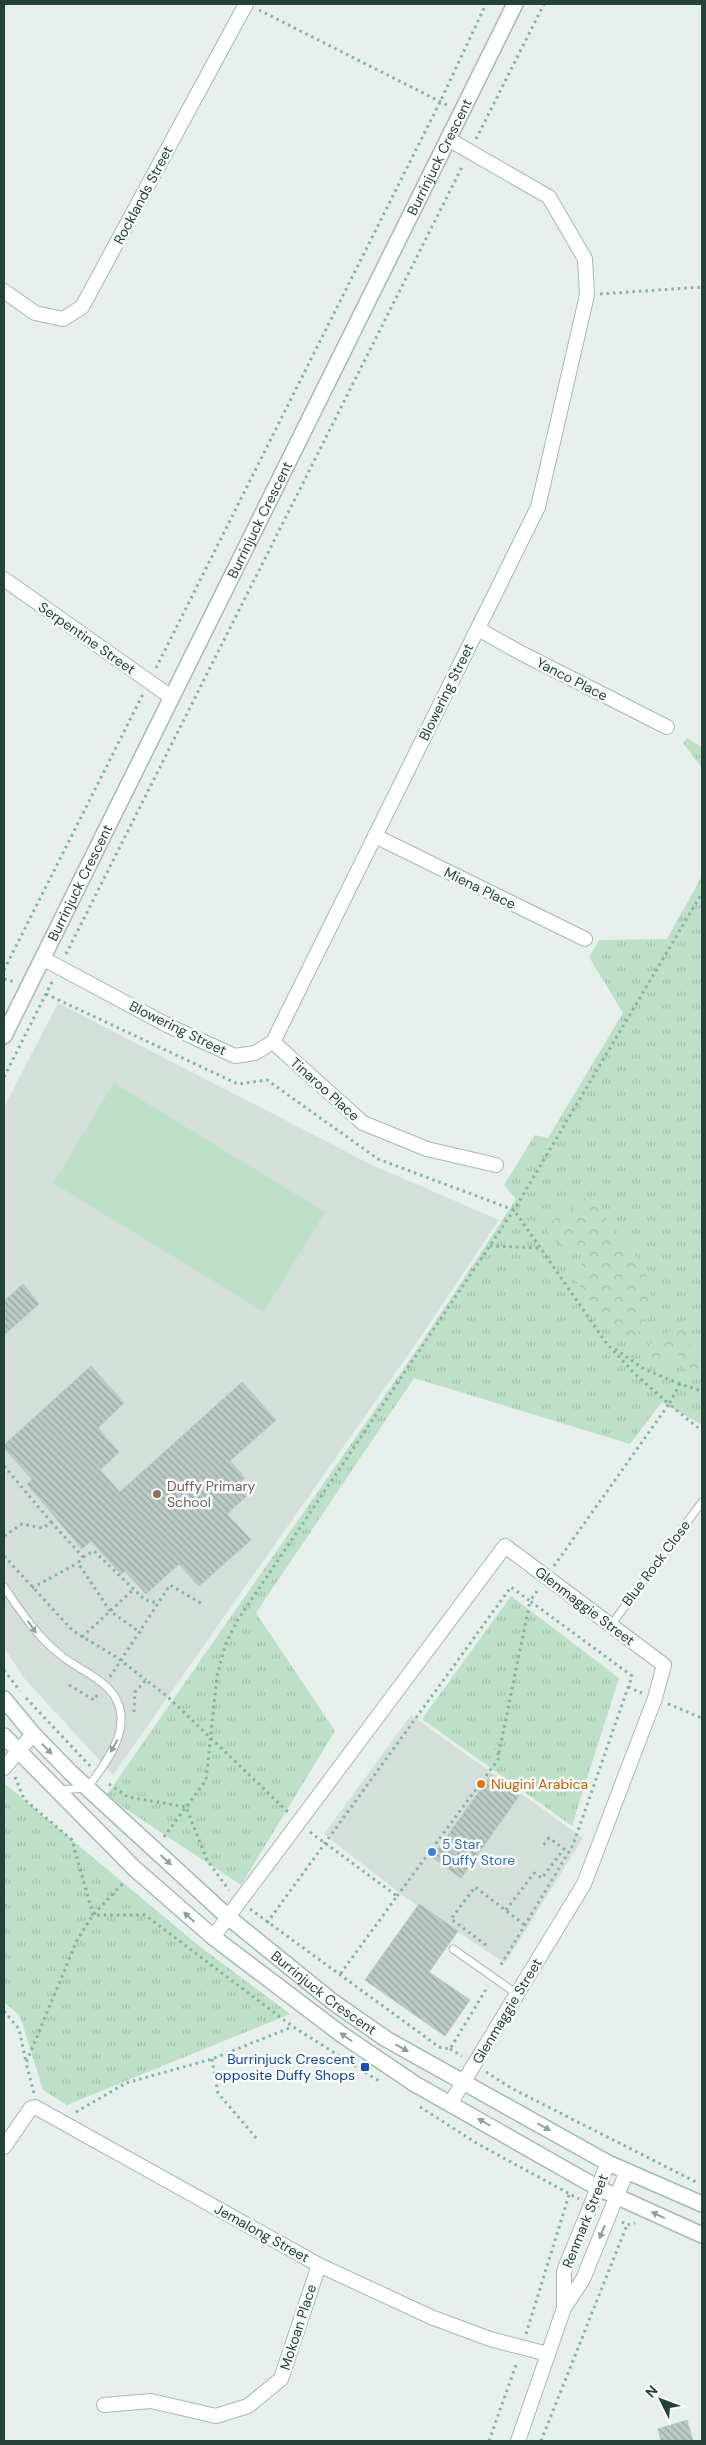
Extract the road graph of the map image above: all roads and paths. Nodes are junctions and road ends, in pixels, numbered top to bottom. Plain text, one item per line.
1 (486, 4) edge
2 (515, 4) edge
3 (544, 4) edge
4 (251, 6) edge
5 (440, 102) junction
6 (461, 112) junction
7 (489, 114) junction
8 (448, 139) junction
9 (470, 151) junction
10 (702, 287) edge
11 (4, 291) edge
12 (587, 295) junction
13 (4, 579) edge
14 (478, 629) junction
15 (149, 682) junction
16 (171, 697) junction
17 (667, 727) dead end
18 (375, 836) junction
19 (702, 893) edge
20 (585, 939) dead end
21 (42, 958) junction
22 (60, 968) junction
23 (4, 970) edge
24 (46, 994) junction
25 (4, 1036) edge
26 (273, 1042) junction
27 (4, 1078) edge
28 (496, 1165) dead end
29 (514, 1210) junction
30 (490, 1246) junction
31 (542, 1248) junction
32 (607, 1344) junction
33 (680, 1384) junction
34 (702, 1391) edge
35 (669, 1404) junction
36 (702, 1430) edge
37 (4, 1466) edge
38 (702, 1502) edge
39 (51, 1522) junction
40 (4, 1536) edge
41 (4, 1556) edge
42 (83, 1557) junction
43 (78, 1563) junction
44 (546, 1578) junction
45 (4, 1587) edge
46 (32, 1588) junction
47 (134, 1589) junction
48 (530, 1601) junction
49 (158, 1603) junction
50 (204, 1605) dead end
51 (110, 1611) junction
52 (611, 1625) junction
53 (140, 1632) junction
54 (82, 1637) junction
55 (121, 1660) junction
56 (4, 1670) edge
57 (146, 1680) junction
58 (70, 1685) dead end
59 (105, 1685) junction
60 (4, 1699) edge
61 (133, 1720) dead end
62 (33, 1734) junction
63 (4, 1736) edge
64 (211, 1740) junction
65 (495, 1749) dead end
66 (18, 1751) junction
67 (499, 1753) junction
68 (4, 1768) edge
69 (98, 1773) junction
70 (87, 1788) junction
71 (57, 1790) junction
72 (186, 1807) junction
73 (298, 1822) junction
74 (163, 1839) dead end
75 (325, 1843) junction
76 (541, 1848) dead end
77 (125, 1880) dead end
78 (397, 1896) junction
79 (240, 1901) junction
80 (506, 1910) junction
81 (93, 1915) junction
82 (228, 1917) junction
83 (267, 1922) junction
84 (525, 1925) junction
85 (213, 1937) junction
86 (486, 1946) dead end
87 (453, 1949) dead end
88 (339, 1976) junction
89 (493, 1978) junction
90 (517, 1994) junction
91 (4, 2011) edge
92 (292, 2026) junction
93 (212, 2059) junction
94 (26, 2063) junction
95 (464, 2082) junction
96 (382, 2083) dead end
97 (513, 2089) dead end
98 (414, 2103) dead end
99 (450, 2104) junction
100 (35, 2107) junction
101 (61, 2120) junction
102 (257, 2139) dead end
103 (4, 2147) edge
104 (608, 2163) junction
105 (627, 2171) junction
106 (702, 2185) edge
107 (598, 2188) junction
108 (569, 2194) junction
109 (617, 2196) junction
110 (702, 2204) edge
111 (590, 2206) junction
112 (609, 2216) junction
113 (702, 2235) edge
114 (318, 2265) junction
115 (564, 2308) junction
116 (527, 2330) dead end
117 (548, 2354) junction
118 (517, 2362) dead end
119 (104, 2405) dead end
120 (489, 2441) edge
121 (518, 2441) edge
122 (540, 2441) edge

1 - 5 path
2 - 6 street, Burrinjuck Crescent
3 - 7 path
4 - 5 path
4 - 11 street, Rocklands Street
5 - 6 path
5 - 15 path
6 - 7 path
6 - 8 street, Burrinjuck Crescent
7 - 9 path
8 - 9 street, Blowering Street
8 - 16 street, Burrinjuck Crescent
9 - 12 street, Blowering Street
9 - 22 path
10 - 12 path
12 - 14 street, Blowering Street
13 - 15 street, Serpentine Street
14 - 17 street, Yanco Place
14 - 18 street, Blowering Street
15 - 16 street, Serpentine Street
15 - 23 path
16 - 21 street, Burrinjuck Crescent
18 - 20 street, Miena Place
18 - 26 street, Blowering Street
19 - 29 path
21 - 22 street, Blowering Street
21 - 25 street, Burrinjuck Crescent
22 - 24 path
22 - 26 street, Blowering Street
24 - 27 path
24 - 29 path
26 - 28 street, Tinaroo Place
29 - 30 path
29 - 31 path
30 - 31 path
30 - 64 path
31 - 32 path
32 - 33 path
32 - 35 path
33 - 34 path
33 - 35 path
35 - 36 path
35 - 44 path
37 - 39 path
38 - 52 lane, Blue Rock Close
39 - 40 path
39 - 42 path
41 - 46 path
42 - 43 path
42 - 47 path
43 - 46 path
43 - 51 path
44 - 48 path
44 - 52 street, Glenmaggie Street
44 - 73 street, Glenmaggie Street
45 -> 59 lane
46 - 54 path
47 - 49 path
47 - 51 path
48 - 67 path
48 - 75 path
48 - 84 path
49 - 50 path
49 - 53 path
51 - 53 path
51 - 54 path
52 - 90 street, Glenmaggie Street
53 - 55 path
54 - 55 path
55 - 57 path
55 - 59 path
56 - 69 path
57 - 61 path
57 - 64 path
58 - 59 path
59 -> 69 lane
60 - 62 street, Burrinjuck Crescent
62 - 66 street
62 -> 70 street, Burrinjuck Crescent
63 - 66 street, Burrinjuck Crescent
64 - 72 path
64 - 73 path
65 - 67 path
66 - 68 street
66 - 71 street, Burrinjuck Crescent
67 - 78 path
68 - 81 path
69 - 70 lane
69 - 72 path
70 - 71 lane
70 -> 82 street, Burrinjuck Crescent
85 -> 71 street, Burrinjuck Crescent
72 - 74 path
72 - 79 path
73 - 75 path
73 - 79 street, Glenmaggie Street
75 - 78 path
75 - 83 path
76 - 80 path
77 - 81 path
78 - 88 path
79 - 82 street, Glenmaggie Street
79 - 83 path
80 - 84 path
80 - 86 path
81 - 92 path
81 - 94 path
82 - 85 street, Glenmaggie Street
82 -> 95 street, Burrinjuck Crescent
83 - 88 path
84 - 89 path
99 -> 85 street, Burrinjuck Crescent
87 - 89 lane
88 - 89 path
89 - 90 lane
90 - 95 street, Glenmaggie Street
91 - 94 path
92 - 93 path
92 - 96 path
93 - 101 path
93 - 102 path
94 - 100 path
95 - 99 street, Glenmaggie Street
95 -> 104 street, Burrinjuck Crescent
97 - 106 path
98 - 108 path
107 -> 99 street, Burrinjuck Crescent
100 - 101 street, Jemalong Street
100 - 103 street
101 - 114 street, Jemalong Street
104 - 105 street, Burrinjuck Crescent
104 - 107 street, Renmark Street
105 - 109 street, Renmark Street
105 - 110 street, Burrinjuck Crescent
107 - 109 street, Burrinjuck Crescent
107 - 111 street, Renmark Street
108 - 111 path
108 - 116 path
109 - 112 street, Renmark Street
113 -> 109 street, Burrinjuck Crescent
111 - 115 street, Renmark Street
112 -> 115 street, Renmark Street
112 - 122 path
114 - 117 street, Jemalong Street
114 - 119 street, Mokoan Place
115 - 117 street, Renmark Street
117 - 121 street, Renmark Street
118 - 120 path

